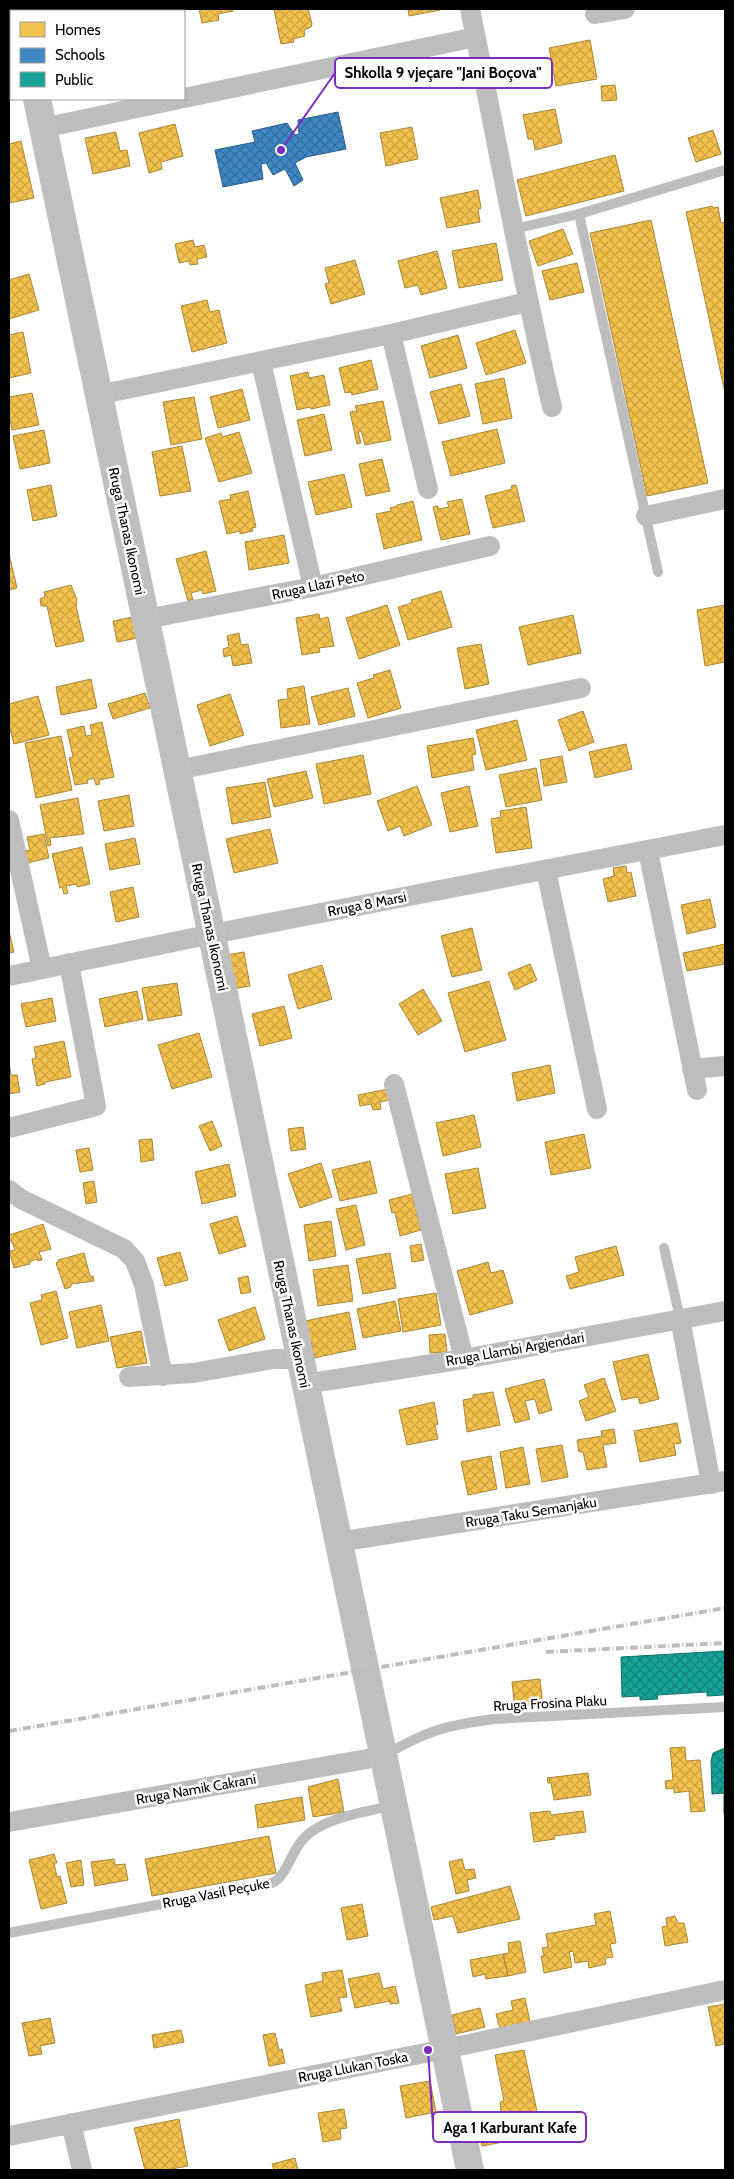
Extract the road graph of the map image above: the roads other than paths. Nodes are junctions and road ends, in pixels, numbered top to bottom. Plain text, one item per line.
1 (470, 9) edge
2 (625, 9) edge
3 (595, 14) dead end
4 (476, 37) junction
5 (185, 98) edge
6 (37, 100) edge
7 (174, 100) edge
8 (43, 128) junction
9 (725, 170) edge
10 (579, 214) junction
11 (514, 229) junction
12 (527, 302) junction
13 (391, 334) junction
14 (261, 362) junction
15 (98, 395) junction
16 (552, 407) dead end
17 (428, 489) dead end
18 (725, 499) edge
19 (646, 516) junction
20 (490, 546) dead end
21 (658, 572) dead end
22 (313, 587) junction
23 (146, 619) junction
24 (581, 688) dead end
25 (177, 770) junction
26 (10, 831) edge
27 (725, 835) edge
28 (648, 851) junction
29 (546, 870) junction
30 (212, 934) junction
31 (70, 963) junction
32 (42, 969) junction
33 (9, 976) edge
34 (725, 1066) edge
35 (692, 1069) junction
36 (394, 1084) dead end
37 (697, 1090) dead end
38 (597, 1109) dead end
39 (9, 1128) edge
40 (9, 1190) edge
41 (664, 1248) dead end
42 (725, 1311) edge
43 (680, 1318) junction
44 (464, 1359) junction
45 (302, 1371) junction
46 (163, 1376) junction
47 (129, 1377) dead end
48 (718, 1482) edge
49 (338, 1542) junction
50 (725, 1707) edge
51 (384, 1756) junction
52 (394, 1805) junction
53 (9, 1822) edge
54 (9, 1933) edge
55 (725, 1990) edge
56 (445, 2049) junction
57 (71, 2123) junction
58 (9, 2136) edge
59 (82, 2170) edge
60 (470, 2170) edge

1 - 4 street
2 - 3 street
4 - 5 street
4 - 11 street
6 - 8 street, Rruga Thanas Ikonomi
7 - 8 street
8 - 15 street, Rruga Thanas Ikonomi
9 - 10 lane
10 - 11 lane
10 - 19 lane
11 - 12 street
12 - 13 street
12 - 16 street
13 - 14 street
13 - 17 street
14 - 15 street
14 - 22 street
15 - 23 street, Rruga Thanas Ikonomi
18 - 19 street
19 - 21 lane
20 - 22 street, Rruga Llazi Peto
22 - 23 street, Rruga Llazi Peto
23 - 25 street, Rruga Thanas Ikonomi
24 - 25 street
25 - 30 street, Rruga Thanas Ikonomi
26 - 32 street
27 - 28 street, Rruga 8 Marsi
28 - 29 street, Rruga 8 Marsi
28 - 35 street
29 - 30 street, Rruga 8 Marsi
29 - 38 street
30 - 31 street, Rruga 8 Marsi
30 - 45 street, Rruga Thanas Ikonomi
31 - 32 street, Rruga 8 Marsi
31 - 39 street
32 - 33 street, Rruga 8 Marsi
34 - 35 street
35 - 37 street
36 - 44 street
40 - 46 street
41 - 43 lane
42 - 43 street, Rruga Llambi Argjendari
43 - 44 street, Rruga Llambi Argjendari
43 - 48 street
44 - 45 street, Rruga Llambi Argjendari
45 - 46 street, Rruga Llambi Argjendari
45 - 49 street, Rruga Thanas Ikonomi
46 - 47 street, Rruga Llambi Argjendari
48 - 49 street, Rruga Taku Semanjaku
49 - 51 street, Rruga Thanas Ikonomi
50 - 51 lane, Rruga Frosina Plaku
51 - 52 street
51 - 53 street, Rruga Namik Cakrani
52 - 54 lane, Rruga Vasil Peçuke
52 - 56 street
55 - 56 street, Rruga Llukan Toska
56 - 57 street, Rruga Llukan Toska
56 - 60 street
57 - 58 street, Rruga Llukan Toska
57 - 59 street

